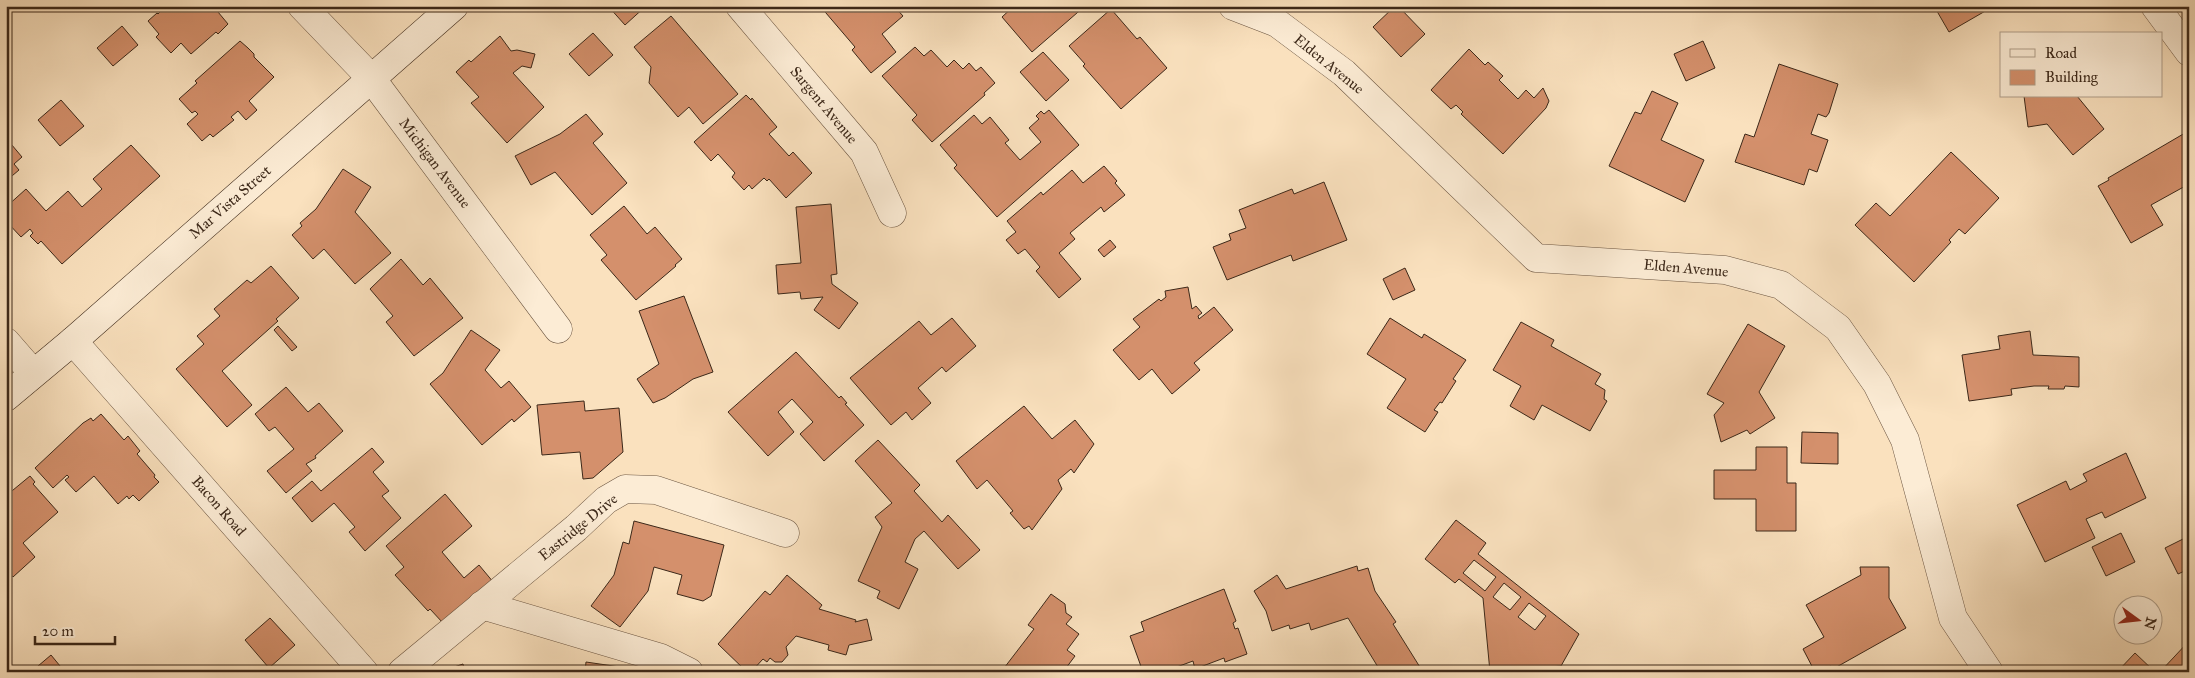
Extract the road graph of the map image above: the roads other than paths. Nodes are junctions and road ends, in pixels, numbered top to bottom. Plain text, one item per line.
1 (302, 6) edge
2 (454, 6) edge
3 (740, 6) edge
4 (1233, 6) edge
5 (2155, 6) edge
6 (2189, 52) edge
7 (371, 78) junction
8 (892, 213) dead end
9 (558, 329) dead end
10 (73, 341) junction
11 (6, 342) edge
12 (34, 374) junction
13 (6, 397) edge
14 (785, 533) dead end
15 (482, 605) junction
16 (364, 672) edge
17 (402, 672) edge
18 (689, 672) edge
19 (1989, 672) edge

1 - 7 street, Michigan Avenue
2 - 7 street, Mar Vista Street
3 - 8 street, Sargent Avenue
4 - 19 street, Elden Avenue
5 - 6 street
7 - 9 street, Michigan Avenue
7 - 10 street, Mar Vista Street
10 - 12 street, Mar Vista Street
10 - 16 street, Bacon Road
11 - 12 street
12 - 13 street, Mar Vista Street
14 - 15 street, Eastridge Drive
15 - 17 street, Eastridge Drive
15 - 18 street

